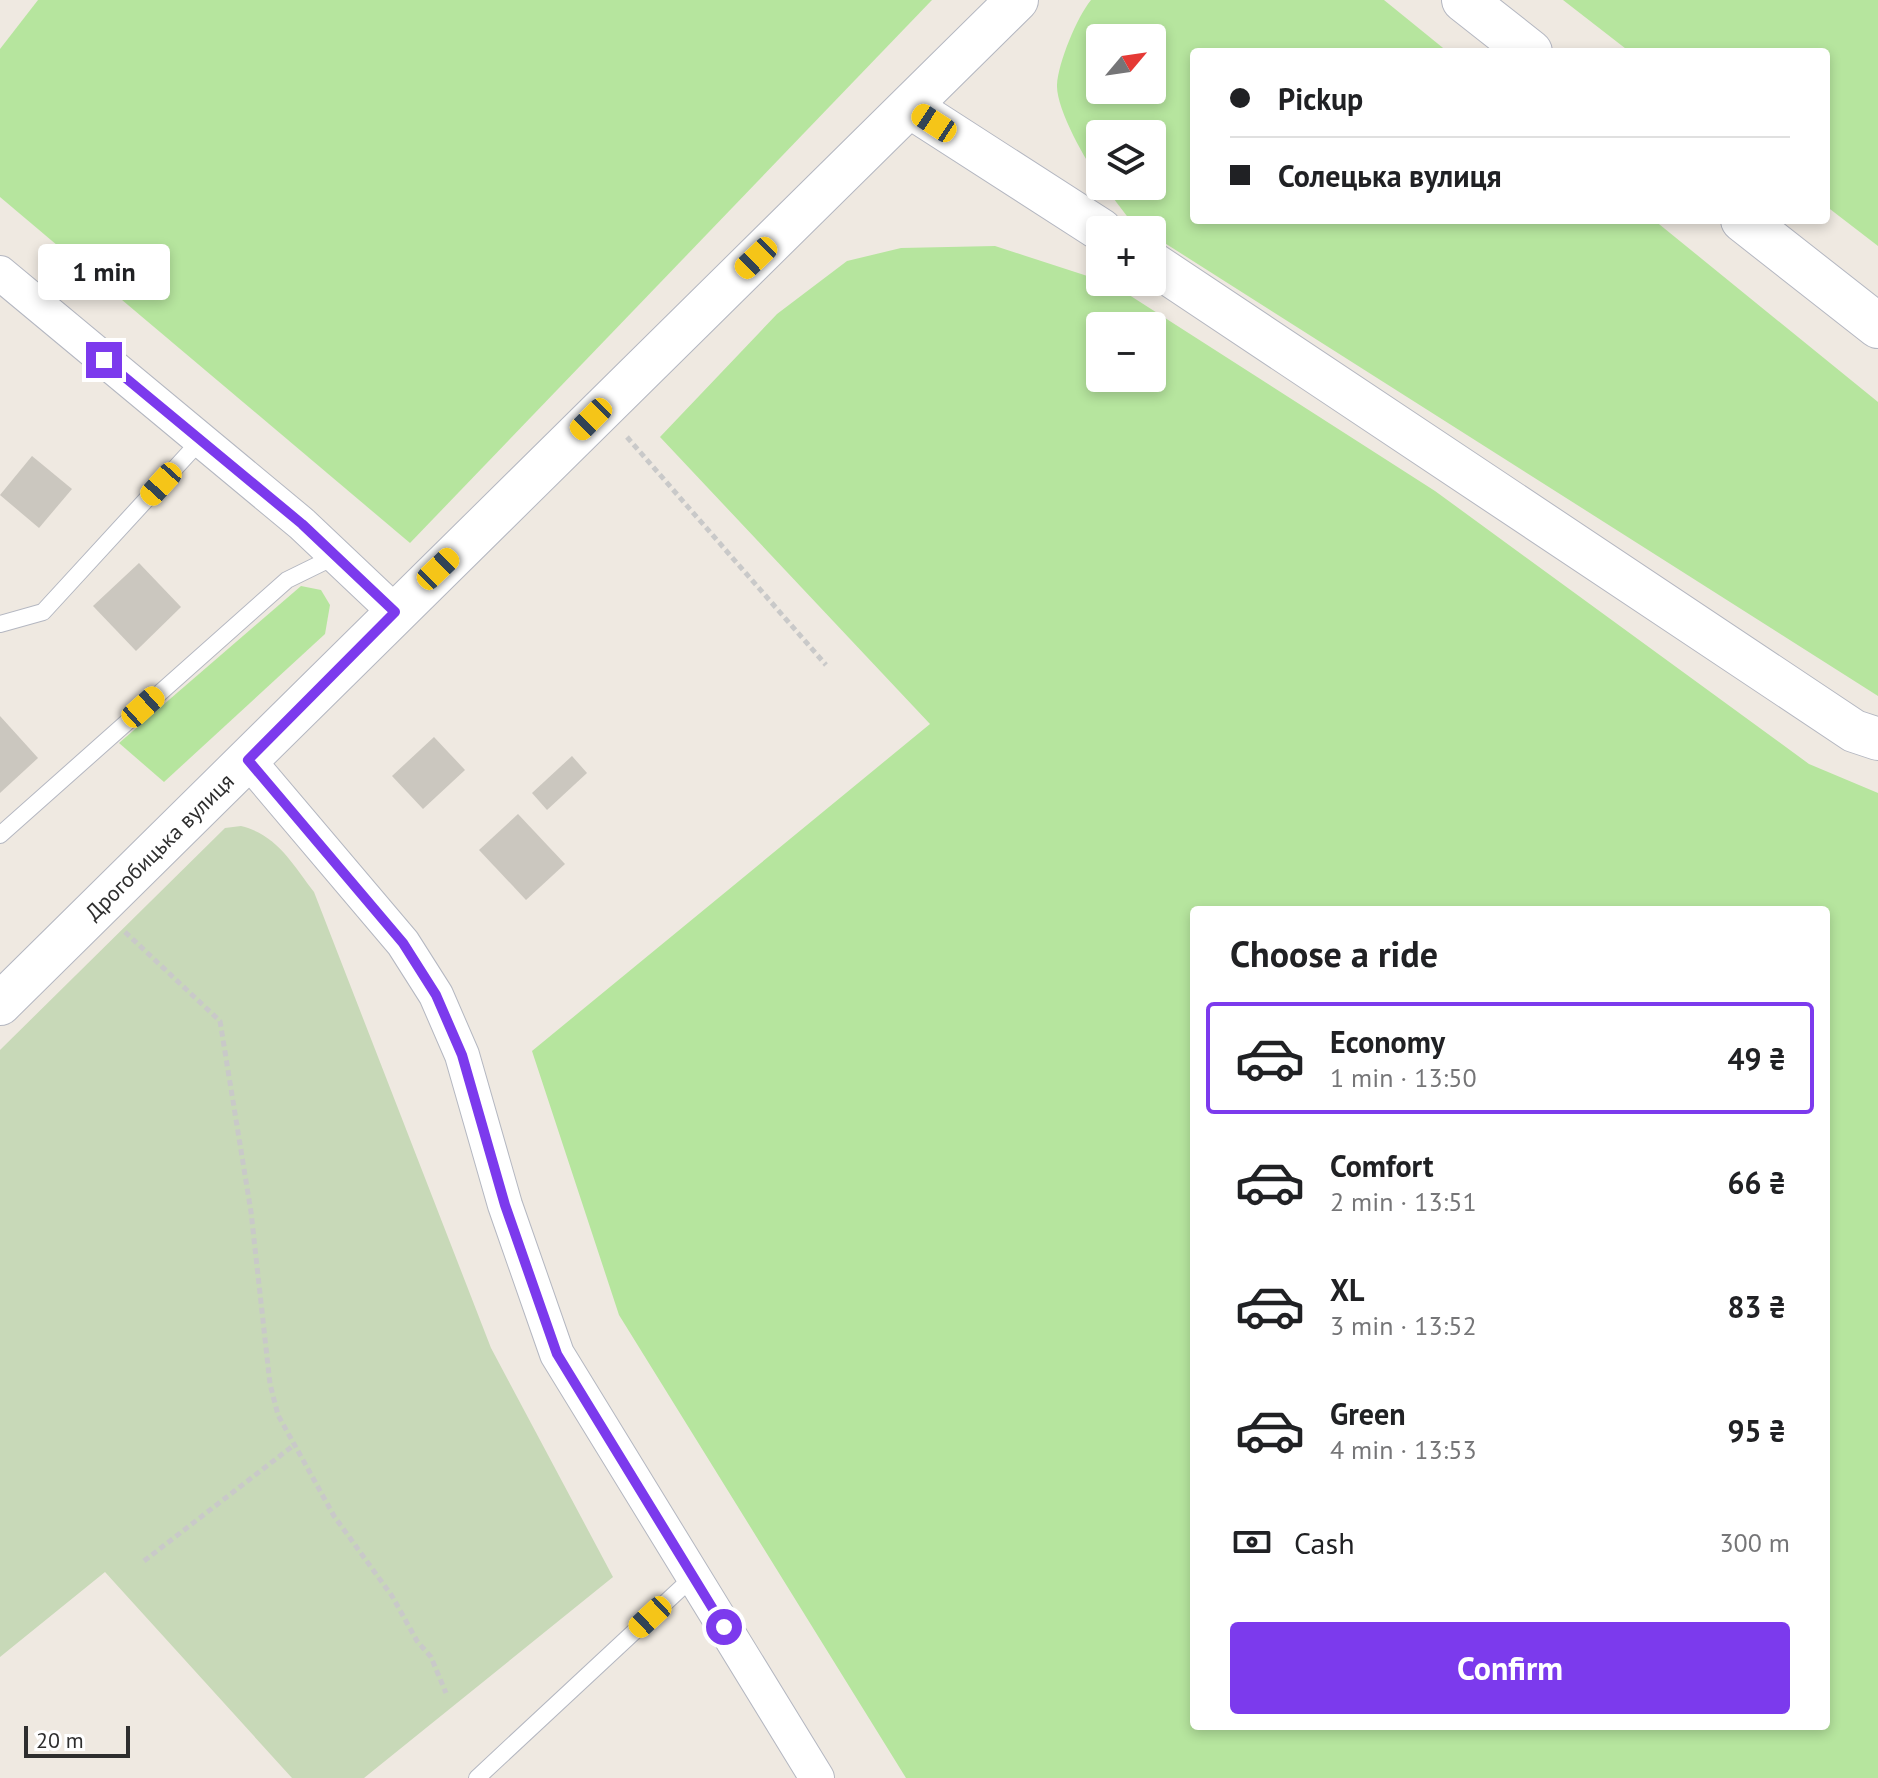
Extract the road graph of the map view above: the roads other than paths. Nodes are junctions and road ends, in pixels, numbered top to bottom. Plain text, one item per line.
1 (1017, 0) edge
2 (1464, 0) edge
3 (1525, 48) edge
4 (910, 107) junction
5 (1086, 220) edge
6 (1748, 224) edge
7 (1166, 272) edge
8 (0, 273) edge
9 (1878, 326) edge
10 (200, 441) junction
11 (336, 556) junction
12 (395, 612) junction
13 (0, 624) edge
14 (1878, 739) edge
15 (248, 760) junction
16 (0, 835) edge
17 (0, 1004) edge
18 (693, 1577) junction
19 (477, 1778) edge
20 (817, 1778) edge

1 - 4 street, Дрогобицька вулиця
2 - 3 main road
4 - 5 street
4 - 12 street, Дрогобицька вулиця
6 - 9 main road
7 - 14 street
8 - 10 street
10 - 11 street
10 - 13 lane
11 - 12 street
11 - 16 lane
12 - 15 street, Дрогобицька вулиця
15 - 17 street, Дрогобицька вулиця
15 - 18 street
18 - 19 lane
18 - 20 street

